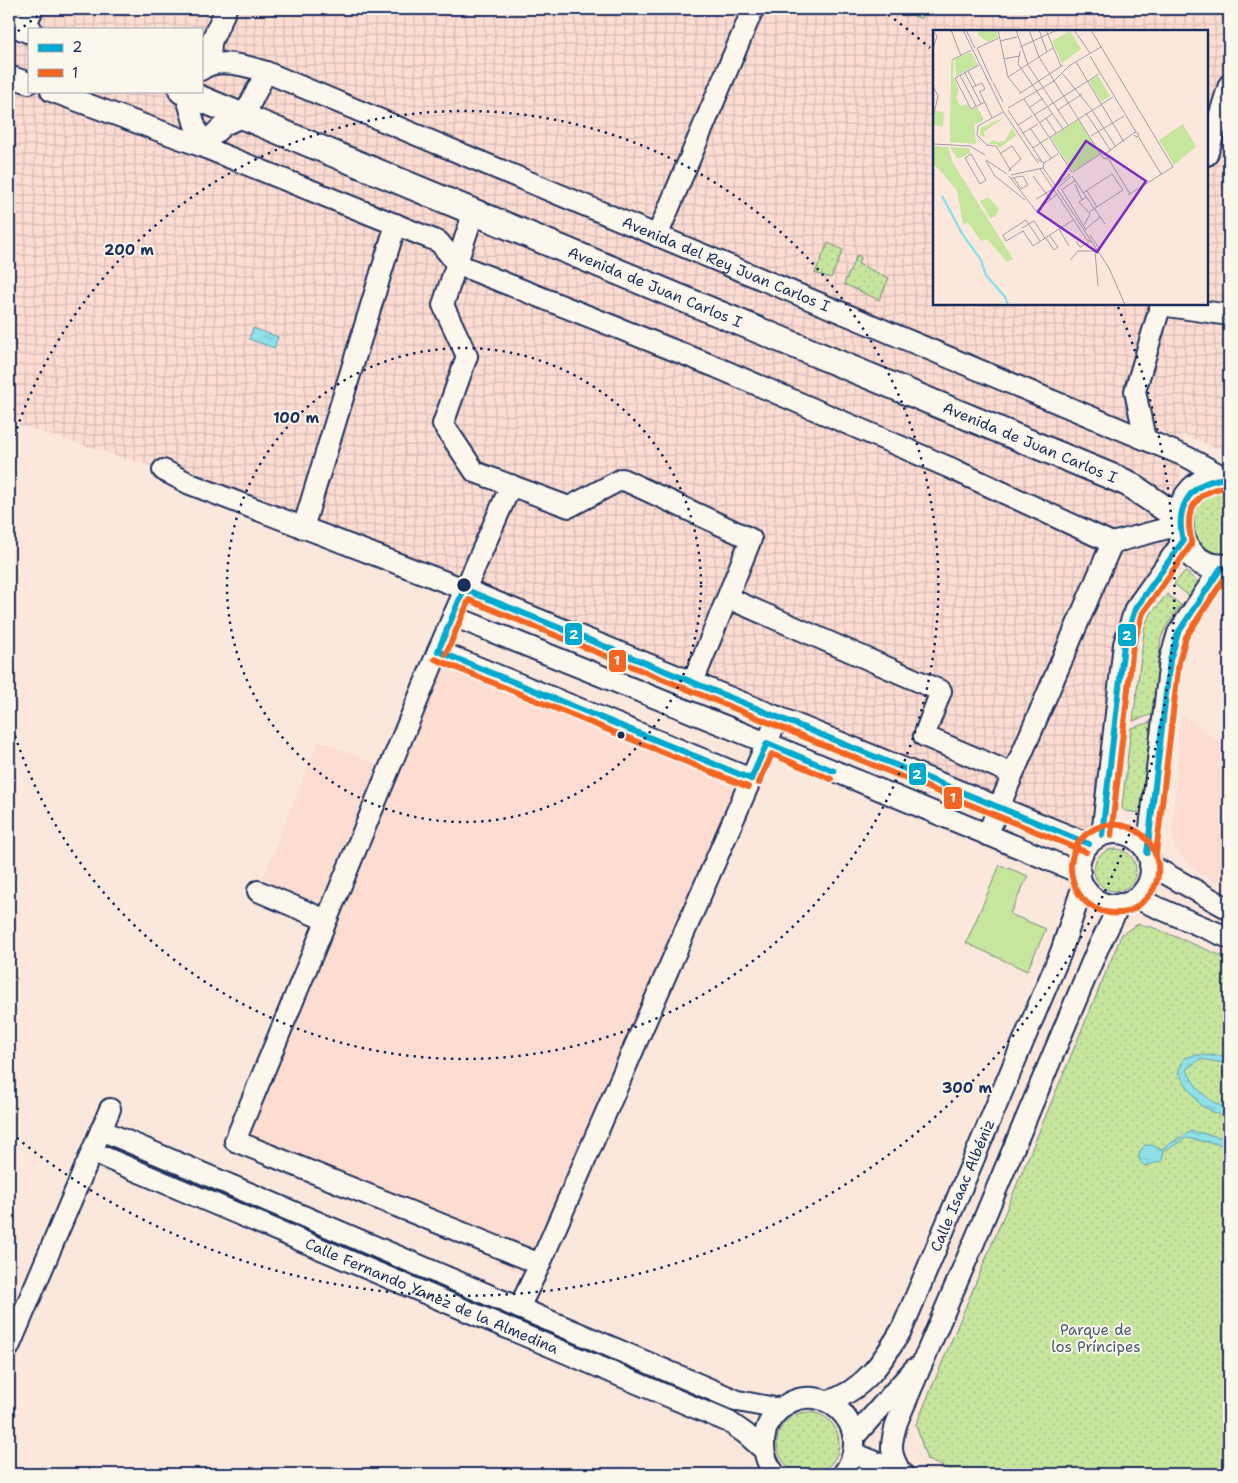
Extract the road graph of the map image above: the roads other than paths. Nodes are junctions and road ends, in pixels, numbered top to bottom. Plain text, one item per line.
1 (226, 9) edge
2 (753, 9) edge
3 (206, 67) edge
4 (266, 72) junction
5 (1229, 85) edge
6 (54, 92) edge
7 (184, 92) edge
8 (244, 116) junction
9 (202, 146) junction
10 (1208, 152) edge
11 (474, 211) junction
12 (396, 224) junction
13 (657, 236) junction
14 (457, 264) junction
15 (1161, 305) edge
16 (1167, 305) edge
17 (1229, 315) edge
18 (1145, 439) junction
19 (1187, 457) junction
20 (163, 470) dead end
21 (1228, 478) edge
22 (510, 485) junction
23 (1186, 513) junction
24 (303, 528) junction
25 (1112, 543) junction
26 (1225, 567) edge
27 (464, 589) junction
28 (728, 598) junction
29 (453, 616) junction
30 (438, 650) junction
31 (693, 682) junction
32 (778, 717) junction
33 (767, 743) junction
34 (1013, 774) junction
35 (751, 779) junction
36 (1000, 807) junction
37 (987, 835) junction
38 (1096, 840) junction
39 (1149, 859) junction
40 (1081, 879) junction
41 (258, 891) dead end
42 (1127, 901) junction
43 (1229, 909) edge
44 (326, 920) junction
45 (1229, 938) edge
46 (110, 1109) dead end
47 (101, 1130) junction
48 (92, 1152) junction
49 (540, 1264) junction
50 (519, 1308) junction
51 (9, 1347) edge
52 (924, 1358) junction
53 (826, 1402) junction
54 (780, 1409) junction
55 (854, 1445) junction
56 (764, 1450) junction
57 (775, 1474) edge
58 (843, 1474) edge
59 (903, 1474) edge

1 - 3 street
2 - 13 street
3 - 4 street, Avenida del Rey Juan Carlos I
4 - 8 street
4 - 13 street, Avenida del Rey Juan Carlos I
5 - 10 street
6 - 9 street
7 - 8 main road, Avenida de Juan Carlos I
7 - 9 street
8 - 9 street
8 - 11 main road, Avenida de Juan Carlos I
9 - 12 street
11 - 14 street
11 - 23 main road, Avenida de Juan Carlos I
12 - 14 street
12 - 24 street
13 - 18 street, Avenida del Rey Juan Carlos I
14 - 22 street
14 - 25 street
15 - 18 street
16 - 17 street
18 - 19 street, Avenida del Rey Juan Carlos I
19 - 21 street, Avenida del Rey Juan Carlos I
19 - 23 street
20 - 24 street
21 - 23 main road
22 - 27 street
22 - 28 street
23 - 25 street
23 - 26 main road, Avenida de Juan Carlos I
23 - 38 street
24 - 27 street
25 - 34 street
26 - 39 street
27 - 29 street
27 - 31 street
28 - 31 street
28 - 34 street
29 - 30 street
29 - 33 street
30 - 35 street
30 - 44 street
31 - 32 street
32 - 33 street
32 - 36 street
33 - 35 street
33 - 37 street
34 - 36 street
35 - 49 street
36 - 37 street
36 - 38 street
37 - 40 street
38 - 39 street
38 - 40 street
39 - 42 street
39 - 43 street
40 - 42 street
40 - 53 street, Calle Isaac Albéniz
41 - 44 street
42 - 45 street
42 - 52 street
44 - 49 street
46 - 47 street
47 - 48 street
47 - 50 street, Calle Fernando Yanez de la Almedina
48 - 51 street
48 - 56 street, Calle Fernando Yanez de la Almedina
49 - 50 street
50 - 54 street, Calle Fernando Yanez de la Almedina
52 - 55 street
52 - 59 street
53 - 54 street
53 - 55 street
54 - 56 street
55 - 58 street
55 - 59 street
56 - 57 street

